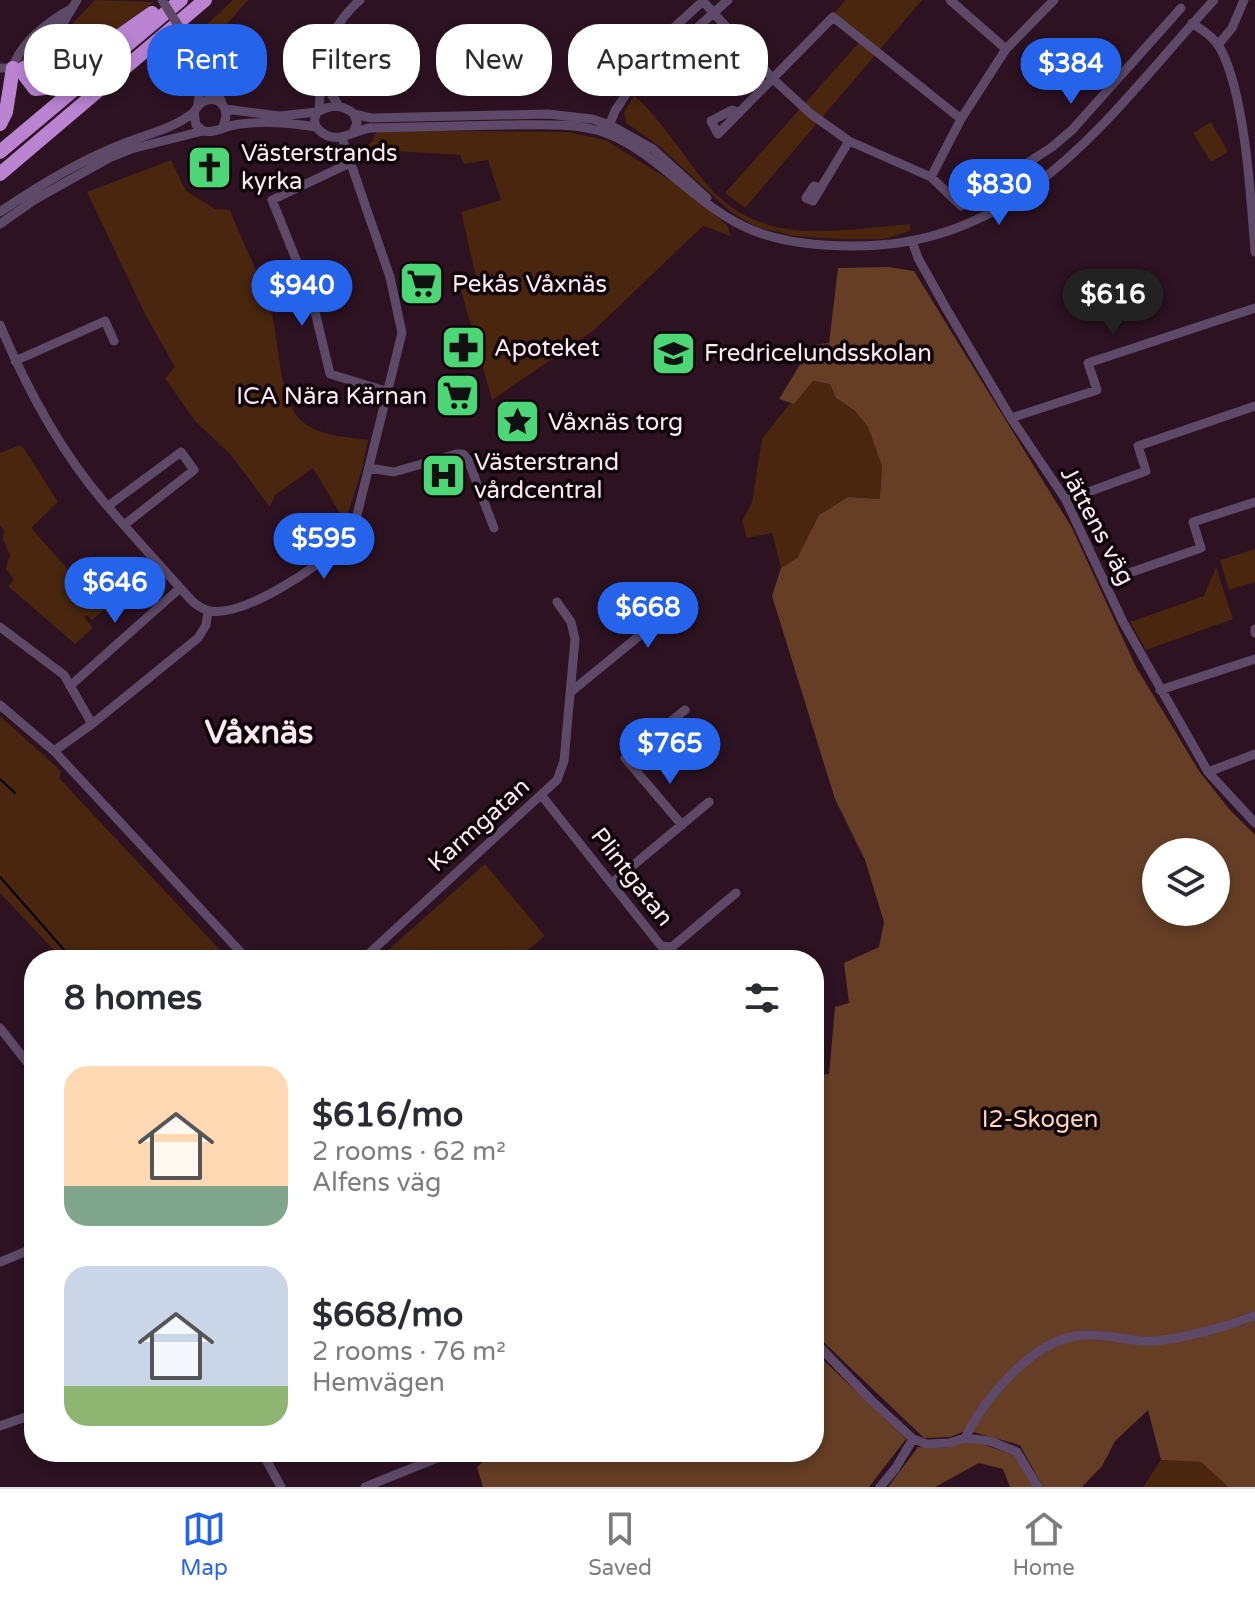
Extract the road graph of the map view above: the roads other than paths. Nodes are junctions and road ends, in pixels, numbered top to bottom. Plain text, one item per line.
1 (162, 0) edge
2 (173, 0) edge
3 (181, 0) edge
4 (205, 0) edge
5 (360, 0) edge
6 (702, 0) edge
7 (728, 0) edge
8 (950, 0) edge
9 (1054, 0) edge
10 (1214, 0) edge
11 (1244, 0) edge
12 (74, 4) edge
13 (1181, 8) dead end
14 (713, 13) junction
15 (1192, 23) junction
16 (177, 24) edge
17 (340, 24) edge
18 (676, 24) edge
19 (1218, 45) junction
20 (1006, 49) junction
21 (12, 68) edge
22 (773, 79) junction
23 (198, 96) edge
24 (220, 96) edge
25 (319, 96) edge
26 (332, 96) edge
27 (339, 106) junction
28 (196, 108) junction
29 (224, 108) junction
30 (318, 112) junction
31 (739, 113) dead end
32 (354, 114) junction
33 (961, 119) junction
34 (0, 124) edge
35 (223, 126) junction
36 (316, 127) junction
37 (608, 129) junction
38 (354, 130) junction
39 (203, 131) junction
40 (342, 138) junction
41 (849, 141) junction
42 (0, 152) edge
43 (352, 162) junction
44 (0, 174) edge
45 (931, 177) junction
46 (821, 188) dead end
47 (0, 212) edge
48 (0, 224) edge
49 (912, 241) junction
50 (1255, 252) edge
51 (1255, 308) edge
52 (0, 325) edge
53 (114, 341) dead end
54 (15, 361) junction
55 (389, 392) junction
56 (1255, 406) edge
57 (1011, 418) junction
58 (369, 468) junction
59 (1066, 500) junction
60 (1255, 502) edge
61 (108, 506) junction
62 (124, 525) junction
63 (494, 528) dead end
64 (1106, 581) junction
65 (180, 588) junction
66 (557, 602) dead end
67 (208, 611) junction
68 (656, 622) dead end
69 (0, 627) edge
70 (1255, 659) edge
71 (70, 686) junction
72 (1160, 690) junction
73 (572, 691) junction
74 (0, 705) edge
75 (685, 710) dead end
76 (92, 724) junction
77 (54, 751) junction
78 (1255, 754) edge
79 (1208, 772) junction
80 (542, 796) junction
81 (709, 802) dead end
82 (1255, 823) edge
83 (682, 825) junction
84 (612, 883) junction
85 (736, 893) dead end
86 (239, 950) edge
87 (373, 950) edge
88 (0, 1028) edge
89 (10, 1041) junction
90 (0, 1047) edge
91 (24, 1058) edge
92 (24, 1252) edge
93 (0, 1262) edge
94 (1255, 1315) edge
95 (824, 1351) edge
96 (24, 1418) edge
97 (0, 1426) edge
98 (965, 1438) junction
99 (913, 1439) junction
100 (267, 1462) edge
101 (427, 1462) edge
102 (281, 1487) edge
103 (365, 1487) edge
104 (880, 1487) edge
105 (1038, 1487) edge

1 - 16 street, bridge
2 - 21 highway
3 - 42 highway
4 - 44 highway
5 - 17 street
6 - 14 street
6 - 18 street
7 - 14 street
8 - 20 street
9 - 20 street
10 - 15 street
11 - 19 street
12 - 21 street
13 - 45 street
14 - 22 street
14 - 37 street
15 - 19 street
15 - 49 street
19 - 50 street
20 - 33 street
21 - 34 highway
22 - 31 street
22 - 33 street
22 - 41 street
23 - 28 street
24 - 29 street
25 - 30 street
26 - 27 street
27 - 30 street
27 - 32 street
28 - 29 street
28 - 39 street
28 - 47 street
29 - 30 street
29 - 35 street
30 - 36 street
32 - 37 street
32 - 38 street
33 - 45 street
35 - 36 street
35 - 39 street
36 - 40 street
37 - 38 street
37 - 49 street
38 - 40 street
39 - 48 street
40 - 43 street
41 - 45 street
41 - 46 street
43 - 55 street
43 - 55 street
49 - 57 street, Jättens väg
51 - 57 street
52 - 54 street
53 - 54 street
54 - 61 street
55 - 58 street
56 - 59 street
57 - 59 street, Jättens väg
58 - 63 street
58 - 67 street
59 - 64 street, Jättens väg
60 - 64 street
61 - 62 street
61 - 62 street
62 - 65 street
64 - 72 street, Jättens väg
65 - 67 street
65 - 71 street
66 - 73 street, Karmgatan
67 - 76 street
68 - 73 street
69 - 71 street
70 - 72 street
71 - 76 street
72 - 79 street, Jättens väg
73 - 80 street, Karmgatan
74 - 77 street
75 - 83 street
76 - 77 street
77 - 86 street
78 - 79 street
79 - 82 street, Jättens väg
80 - 84 street, Plintgatan
80 - 87 street, Karmgatan
81 - 83 street
83 - 84 street
84 - 85 street, Plintgatan
88 - 89 street
89 - 90 street
89 - 91 street
92 - 93 street
94 - 98 street
95 - 99 street
96 - 97 street
98 - 99 street
98 - 105 street
99 - 104 street
100 - 102 street
101 - 103 street

